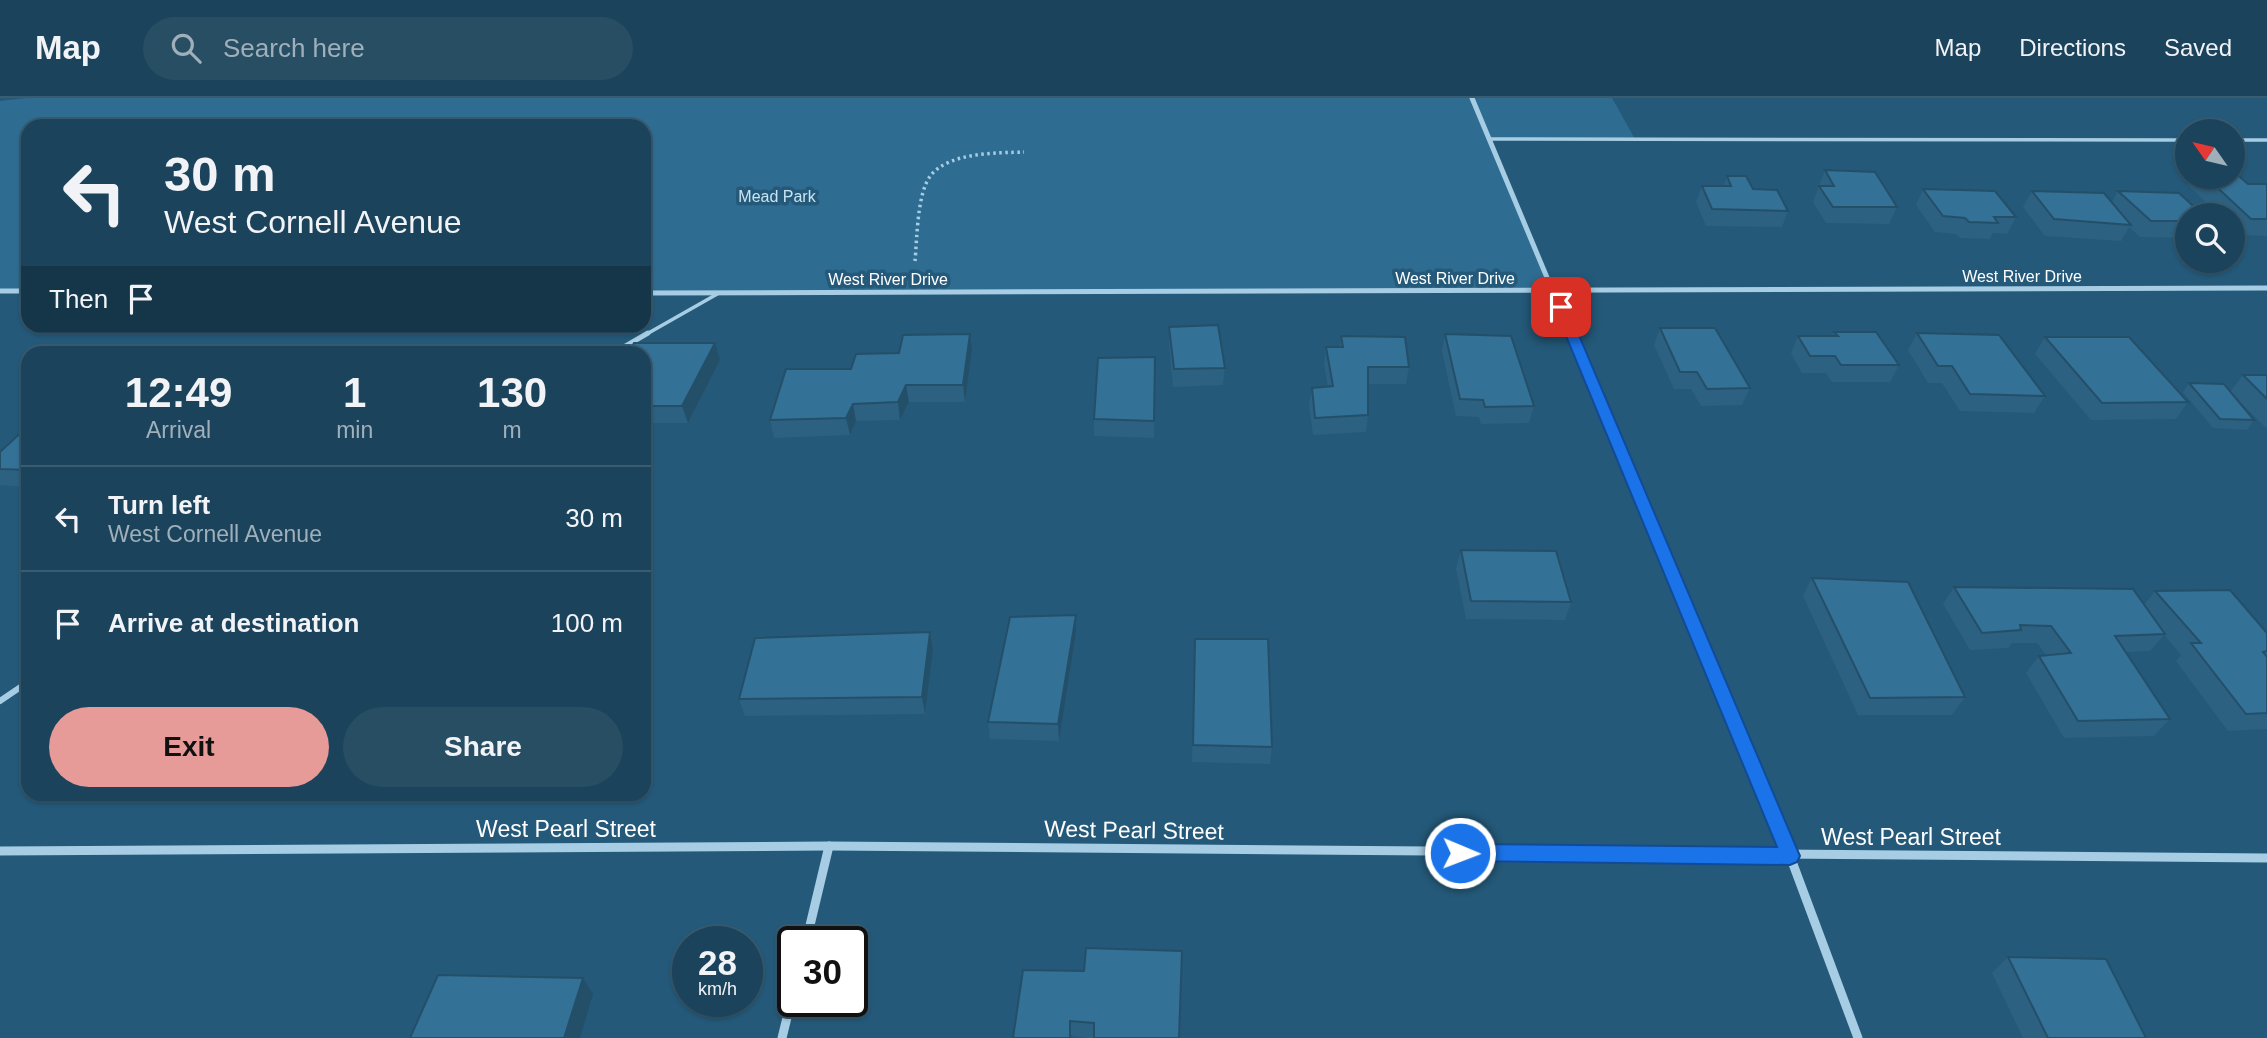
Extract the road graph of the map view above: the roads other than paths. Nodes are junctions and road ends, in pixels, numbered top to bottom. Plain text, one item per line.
1 (1472, 98) edge
2 (1490, 139) junction
3 (2175, 140) edge
4 (2245, 140) edge
5 (2267, 140) edge
6 (2267, 288) edge
7 (0, 290) edge
8 (21, 291) edge
9 (1554, 292) junction
10 (651, 293) edge
11 (719, 293) junction
12 (651, 332) edge
13 (649, 333) edge
14 (626, 346) edge
15 (21, 687) edge
16 (0, 701) edge
17 (829, 846) junction
18 (0, 851) edge
19 (1790, 856) junction
20 (2267, 858) edge
21 (810, 926) edge
22 (787, 1017) edge
23 (782, 1038) edge
24 (1858, 1038) edge

1 - 2 street
2 - 3 lane
2 - 9 street
4 - 5 lane
6 - 9 street, West River Drive
7 - 8 street
9 - 11 street, West River Drive
9 - 19 street
10 - 11 street, West River Drive
11 - 12 lane
13 - 14 lane
15 - 16 lane
17 - 18 street, West Pearl Street
17 - 19 street, West Pearl Street
17 - 21 street
19 - 20 street, West Pearl Street
19 - 24 street
22 - 23 street

